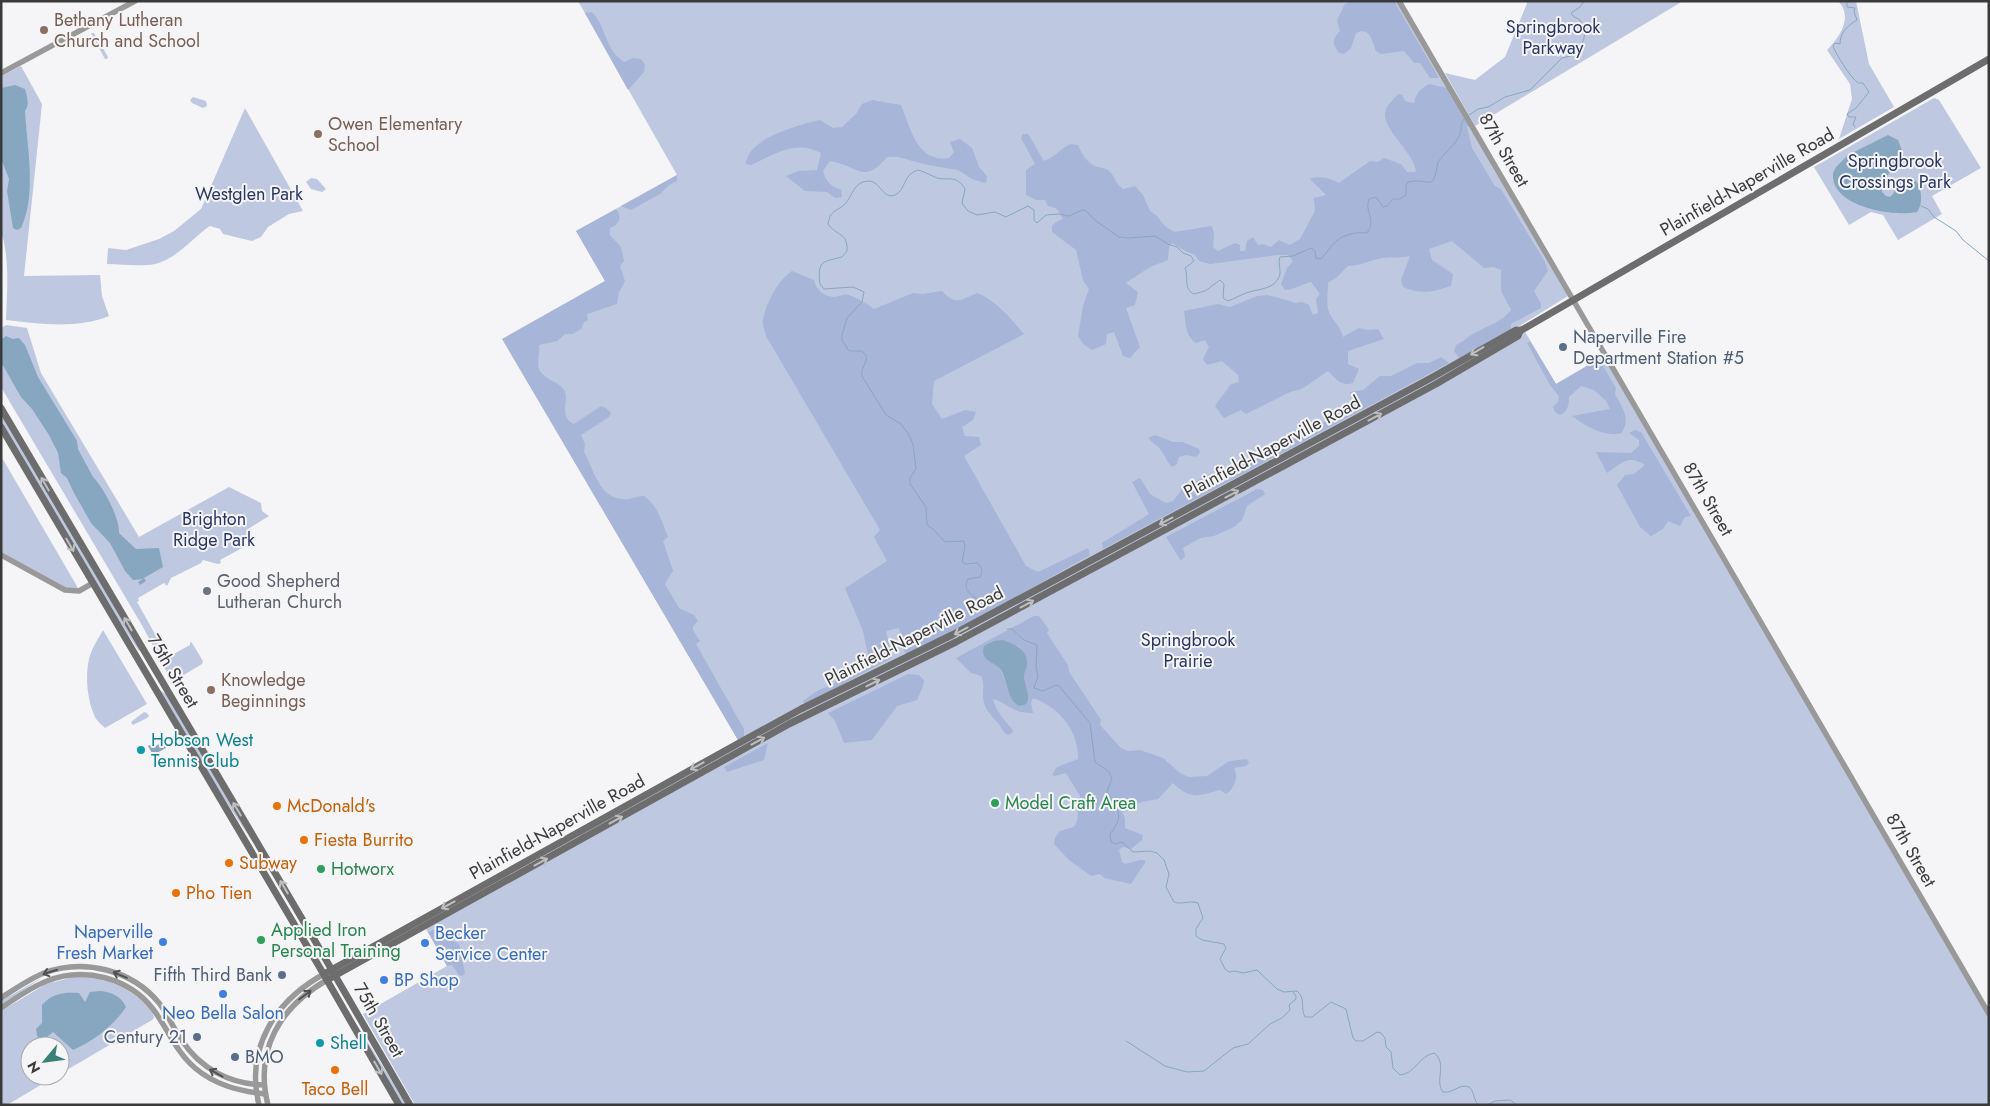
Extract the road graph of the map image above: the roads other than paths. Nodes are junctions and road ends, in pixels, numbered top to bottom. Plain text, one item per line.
1 (135, 1) edge
2 (1399, 1) edge
3 (1989, 59) edge
4 (1, 73) edge
5 (1574, 300) junction
6 (1, 408) edge
7 (1, 427) edge
8 (1, 555) edge
9 (93, 583) junction
10 (152, 683) junction
11 (166, 689) junction
12 (334, 973) junction
13 (326, 977) junction
14 (1, 998) edge
15 (1, 1008) edge
16 (1989, 1014) edge
17 (256, 1085) junction
18 (264, 1085) junction
19 (257, 1093) junction
20 (265, 1094) junction
21 (259, 1105) edge
22 (268, 1105) edge
23 (399, 1105) edge
24 (410, 1105) edge

1 - 4 street
2 - 5 street, 87th Street
3 - 5 main road, Plainfield-Naperville Road
5 - 12 main road, Plainfield-Naperville Road
5 - 16 street, 87th Street
11 -> 6 main road, 75th Street
7 -> 9 main road, 75th Street
8 - 9 street
9 - 10 main road, 75th Street
10 - 11 main road
10 - 13 main road, 75th Street
12 -> 11 main road, 75th Street
12 - 13 main road, Plainfield-Naperville Road
12 - 24 main road, 75th Street
13 - 17 street
18 -> 13 street
13 -> 23 main road, 75th Street
17 -> 14 street
15 - 19 street
17 - 18 street
17 - 19 street
18 - 20 street
19 - 20 street
19 - 21 street
20 - 22 street

